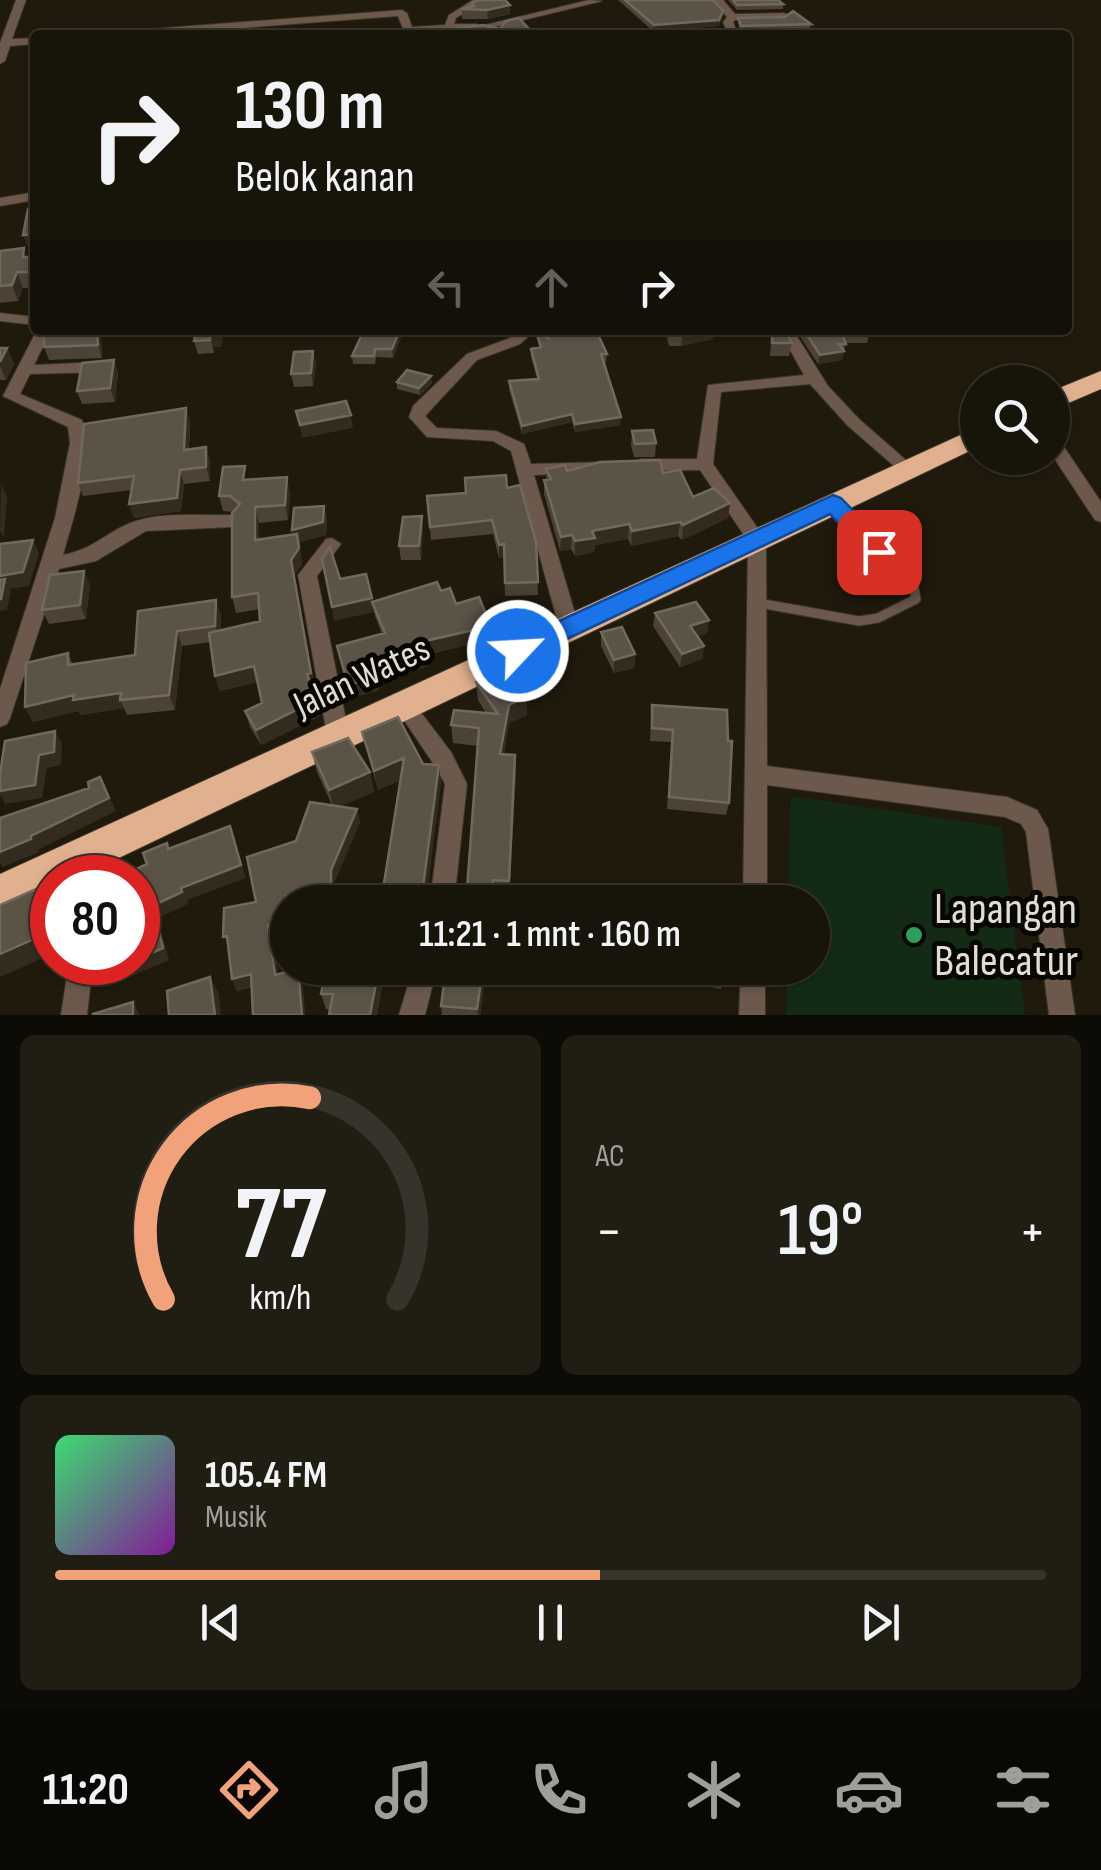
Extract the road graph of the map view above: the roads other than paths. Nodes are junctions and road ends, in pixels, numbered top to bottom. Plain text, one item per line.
1 (21, 0) edge
2 (397, 0) edge
3 (480, 0) edge
4 (718, 0) edge
5 (598, 1) edge
6 (402, 12) junction
7 (784, 16) edge
8 (732, 17) junction
9 (490, 26) junction
10 (448, 29) junction
11 (175, 30) edge
12 (405, 30) edge
13 (434, 30) edge
14 (494, 30) edge
15 (730, 30) edge
16 (30, 41) edge
17 (5, 43) junction
18 (0, 60) edge
19 (30, 197) edge
20 (0, 202) edge
21 (0, 317) edge
22 (30, 320) edge
23 (40, 335) edge
24 (522, 335) edge
25 (789, 335) edge
26 (22, 360) junction
27 (115, 366) edge
28 (811, 378) junction
29 (1101, 378) edge
30 (1070, 393) edge
31 (960, 444) edge
32 (705, 464) junction
33 (907, 468) junction
34 (1070, 469) edge
35 (524, 470) junction
36 (833, 503) junction
37 (1101, 516) edge
38 (232, 521) edge
39 (758, 540) junction
40 (332, 544) edge
41 (50, 564) junction
42 (756, 603) junction
43 (569, 627) junction
44 (402, 704) junction
45 (0, 718) edge
46 (338, 734) junction
47 (756, 774) junction
48 (108, 855) edge
49 (30, 884) edge
50 (444, 885) edge
51 (756, 885) edge
52 (0, 894) edge
53 (78, 985) edge
54 (421, 985) edge
55 (753, 985) edge
56 (74, 1015) edge
57 (412, 1015) edge
58 (752, 1015) edge
59 (1062, 1015) edge

1 - 17 street
2 - 6 street
3 - 10 street
4 - 8 street
5 - 9 street
6 - 11 street
6 - 12 street
7 - 8 street
8 - 15 street
9 - 10 street
9 - 14 street
10 - 13 street
16 - 17 street
17 - 18 street
19 - 20 street
21 - 22 street
23 - 26 street
24 - 35 street
25 - 28 street
26 - 27 street
26 - 41 street
28 - 32 street
28 - 33 street
29 - 30 highway
31 - 33 highway, Jalan Wates
32 - 35 street
32 - 39 street
33 - 36 highway, Jalan Wates
34 - 37 street
35 - 43 street
36 - 39 highway, Jalan Wates
36 - 42 lane
38 - 41 street
39 - 42 street
39 - 43 highway, Jalan Wates
40 - 46 street
41 - 45 street
42 - 47 street
43 - 44 highway, Jalan Wates
44 - 46 highway, Jalan Wates
44 - 50 street
46 - 48 highway, Jalan Wates
47 - 51 street
47 - 59 street
49 - 52 highway, Jalan Wates
53 - 56 street
54 - 57 street
55 - 58 street

